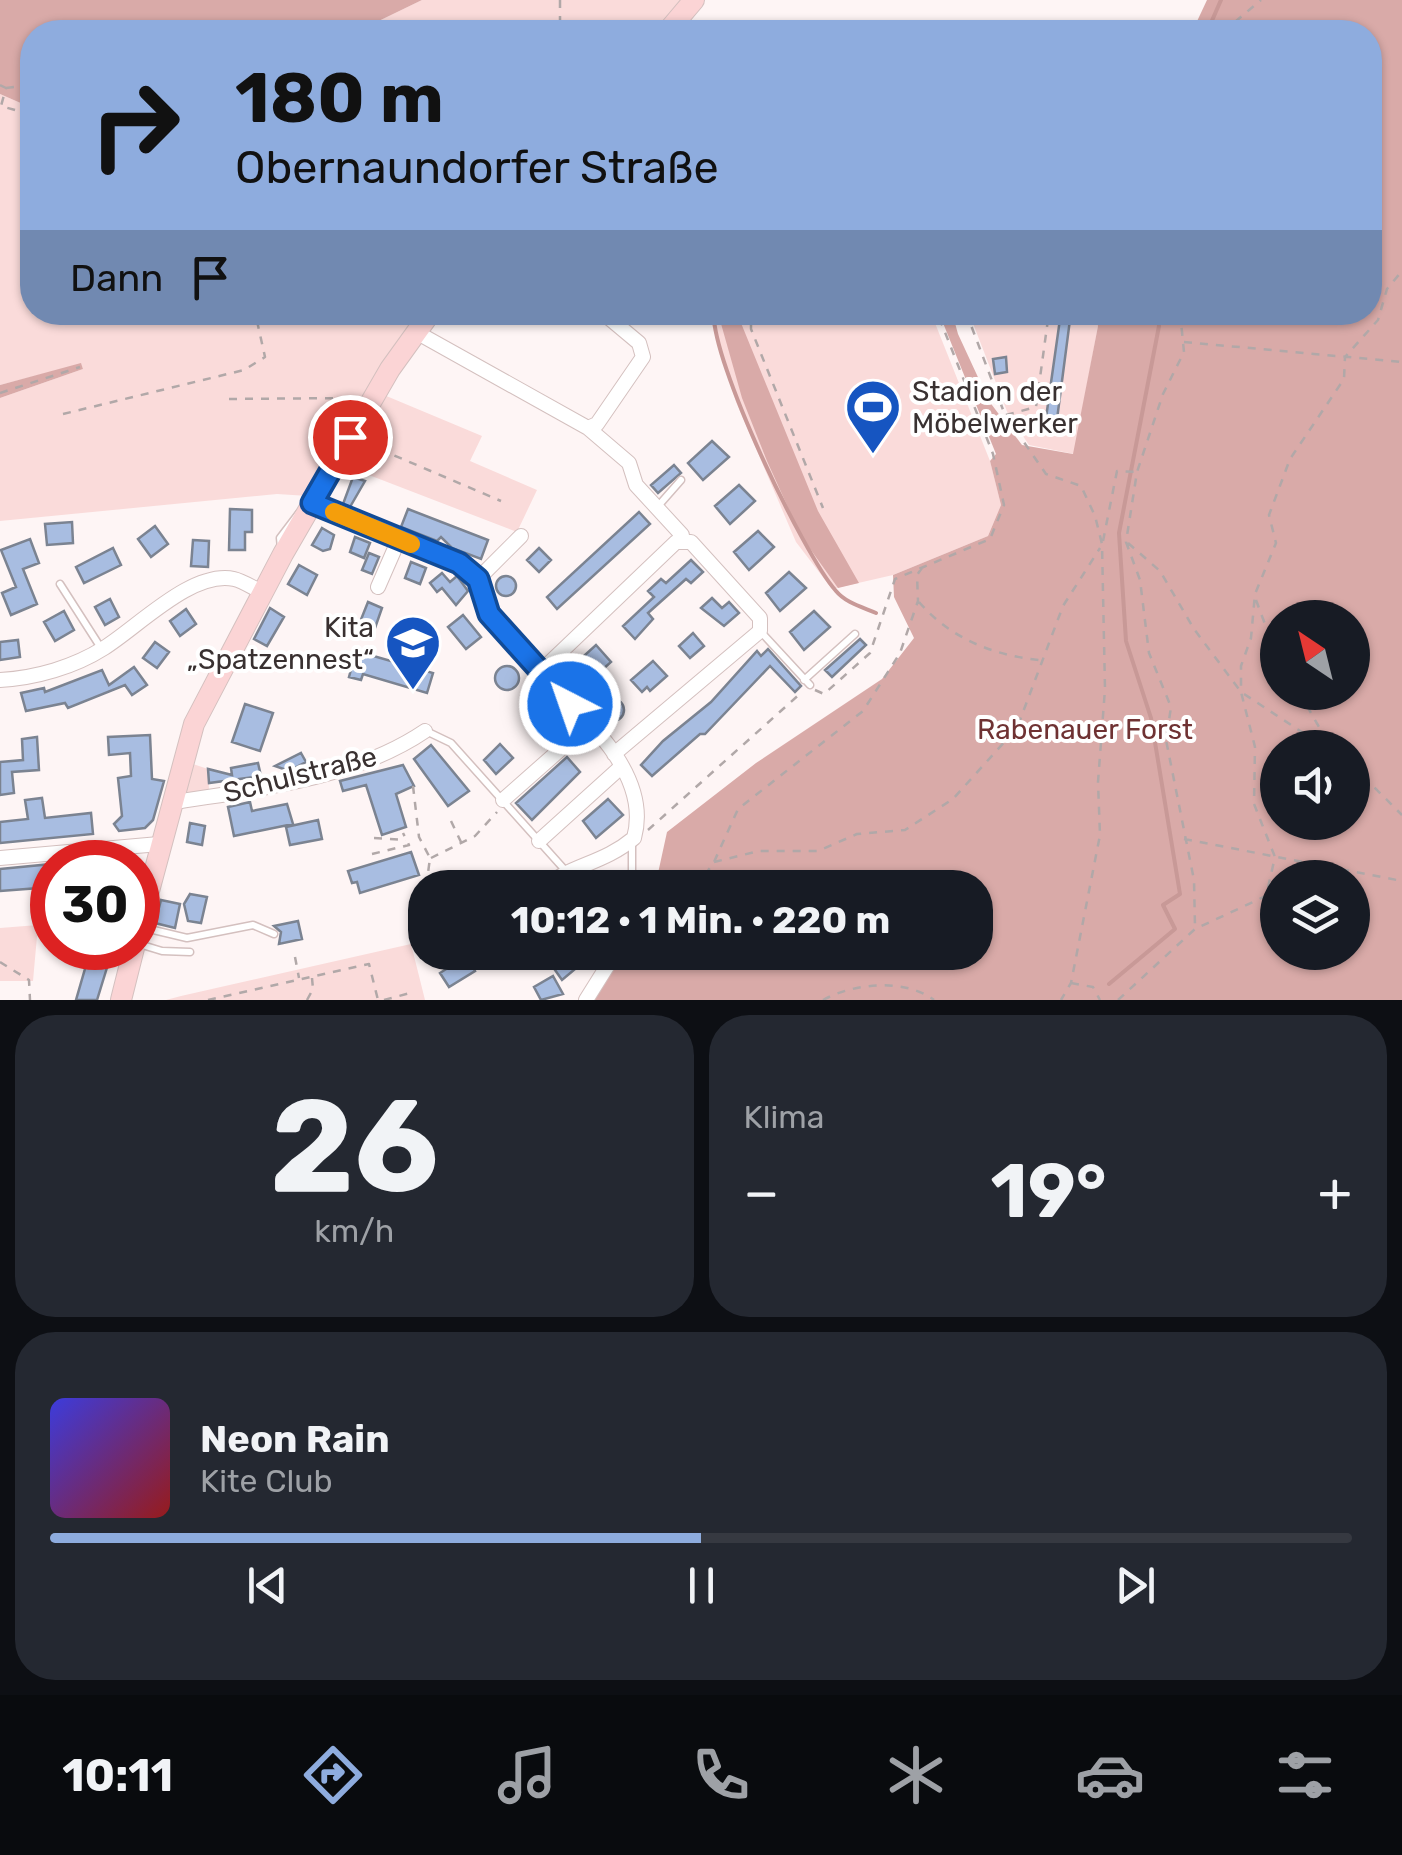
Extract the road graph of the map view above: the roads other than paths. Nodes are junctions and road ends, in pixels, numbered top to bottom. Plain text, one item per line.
1 (694, 0) edge
2 (677, 20) edge
3 (421, 325) edge
4 (618, 325) edge
5 (416, 332) junction
6 (588, 428) junction
7 (682, 480) dead end
8 (310, 505) junction
9 (521, 536) dead end
10 (398, 539) junction
11 (682, 539) junction
12 (478, 579) junction
13 (60, 584) dead end
14 (378, 587) dead end
15 (262, 592) junction
16 (760, 632) junction
17 (856, 634) dead end
18 (102, 650) junction
19 (541, 672) junction
20 (0, 680) edge
21 (588, 725) junction
22 (425, 731) joint
23 (618, 760) junction
24 (505, 801) junction
25 (170, 802) junction
26 (634, 838) junction
27 (159, 840) edge
28 (539, 840) junction
29 (30, 855) edge
30 (0, 858) edge
31 (564, 870) joint
32 (633, 870) edge
33 (274, 934) dead end
34 (160, 937) edge
35 (160, 950) edge
36 (190, 952) dead end
37 (129, 970) edge
38 (605, 970) edge
39 (121, 1000) edge
40 (586, 1000) edge

1 - 2 street
3 - 5 street
4 - 6 street
5 - 6 street
5 - 8 street
6 - 11 street
7 - 11 lane
8 - 10 street
8 - 15 street
9 - 12 street
10 - 12 street
10 - 14 street
11 - 16 street
11 - 19 street
12 - 19 street
13 - 18 lane
15 - 18 street
15 - 25 street
16 - 17 lane
16 - 23 street
18 - 20 street
19 - 21 street
21 - 23 street
21 - 24 street
22 - 24 lane
22 - 25 street, Schulstraße
23 - 26 street
23 - 28 street
24 - 28 lane
25 - 27 street
26 - 31 street
26 - 32 lane
28 - 31 lane
29 - 30 street
33 - 34 lane
35 - 36 lane
37 - 39 street
38 - 40 street

